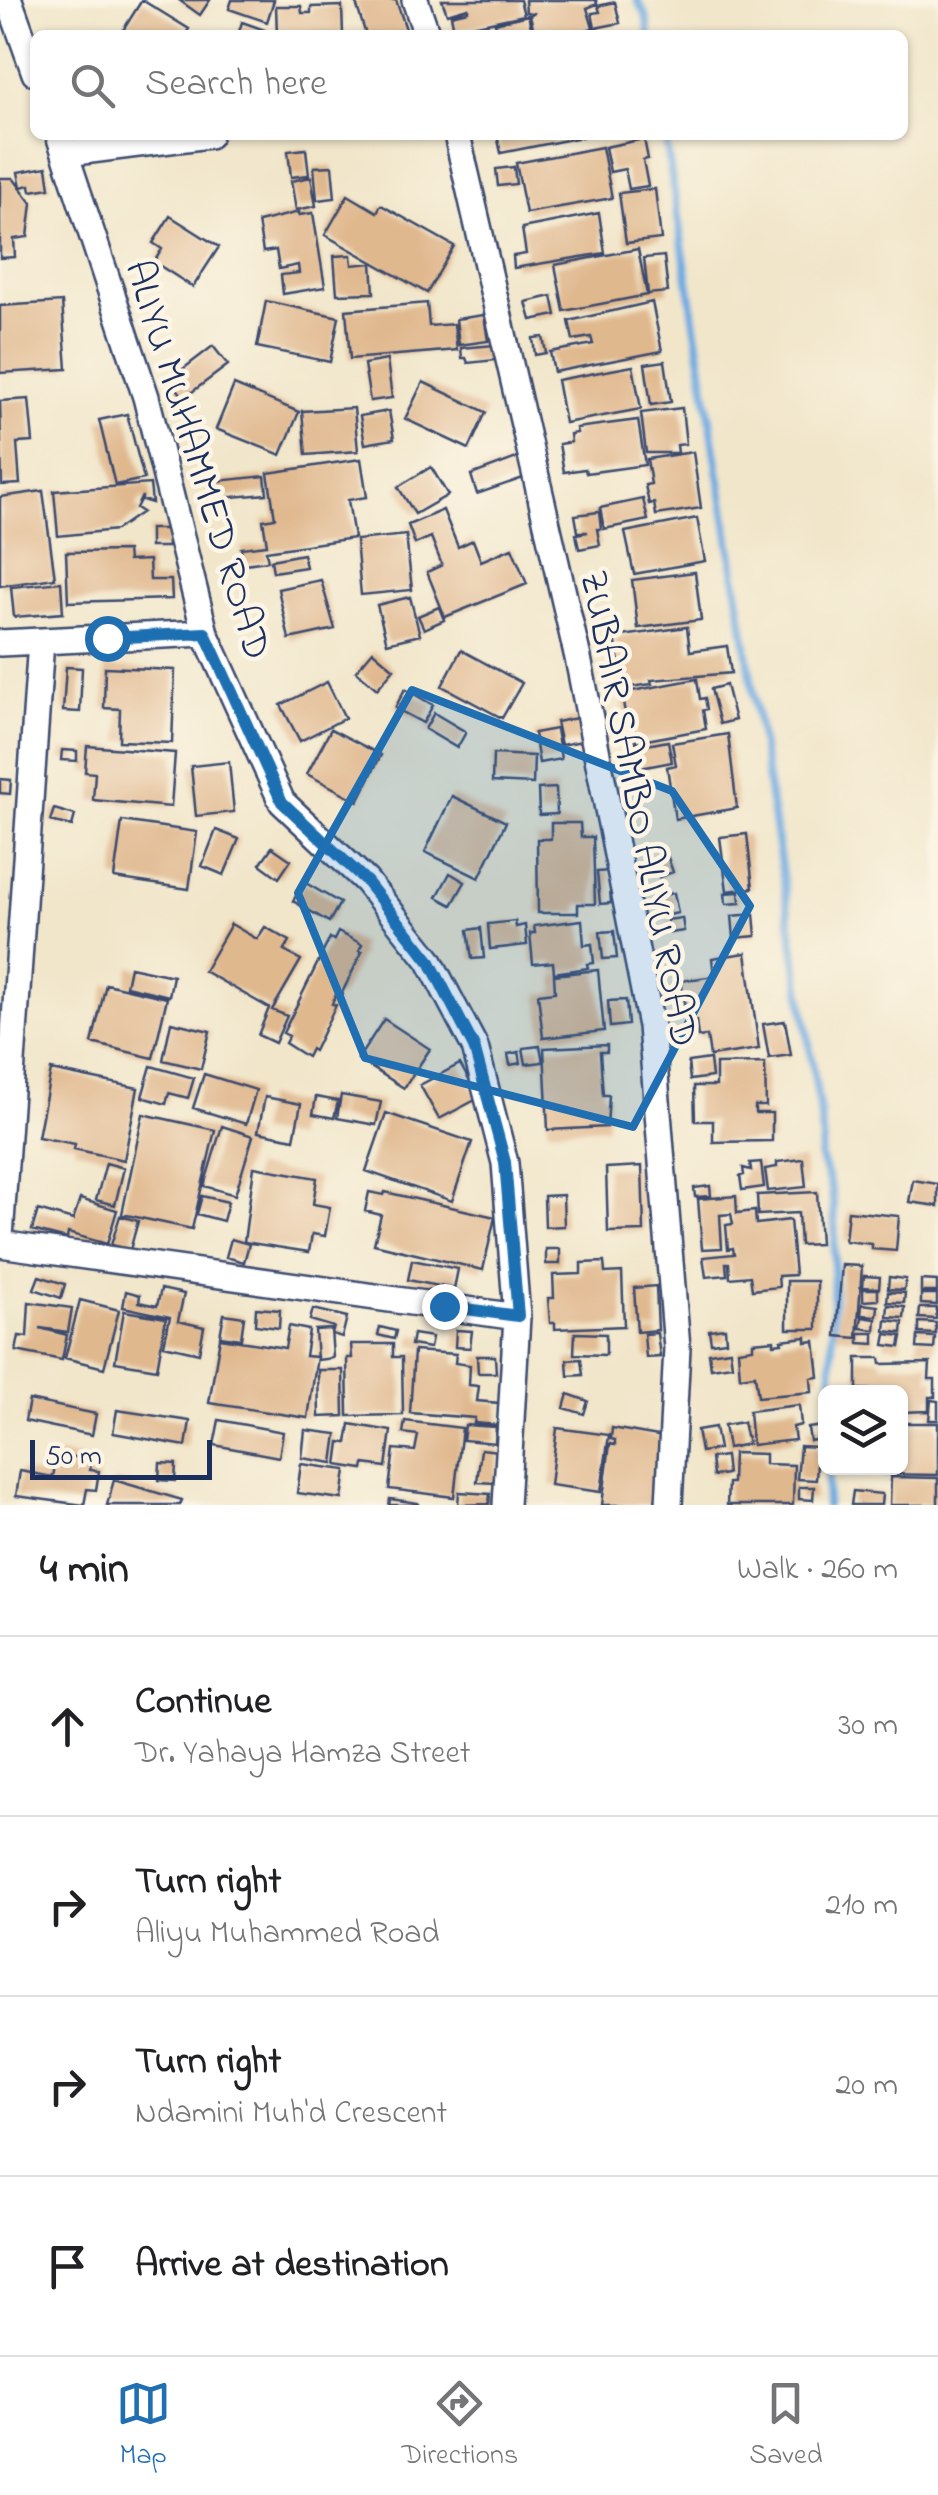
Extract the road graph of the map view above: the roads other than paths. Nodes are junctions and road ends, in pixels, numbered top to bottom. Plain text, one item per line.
1 (415, 0) edge
2 (7, 11) edge
3 (425, 30) edge
4 (30, 62) edge
5 (128, 140) edge
6 (458, 140) edge
7 (63, 144) edge
8 (205, 633) junction
9 (41, 642) junction
10 (0, 643) edge
11 (0, 1241) edge
12 (518, 1316) junction
13 (506, 1505) edge
14 (669, 1505) edge

1 - 3 street
2 - 4 street
5 - 7 street
6 - 14 street, ZUBAIR SAMBO ALIYU ROAD
7 - 8 street, ALIYU MUHAMMED ROAD
8 - 9 street
8 - 12 street, ALIYU MUHAMMED ROAD
9 - 10 street
9 - 11 street
11 - 12 street
12 - 13 street, ALIYU MUHAMMED ROAD

